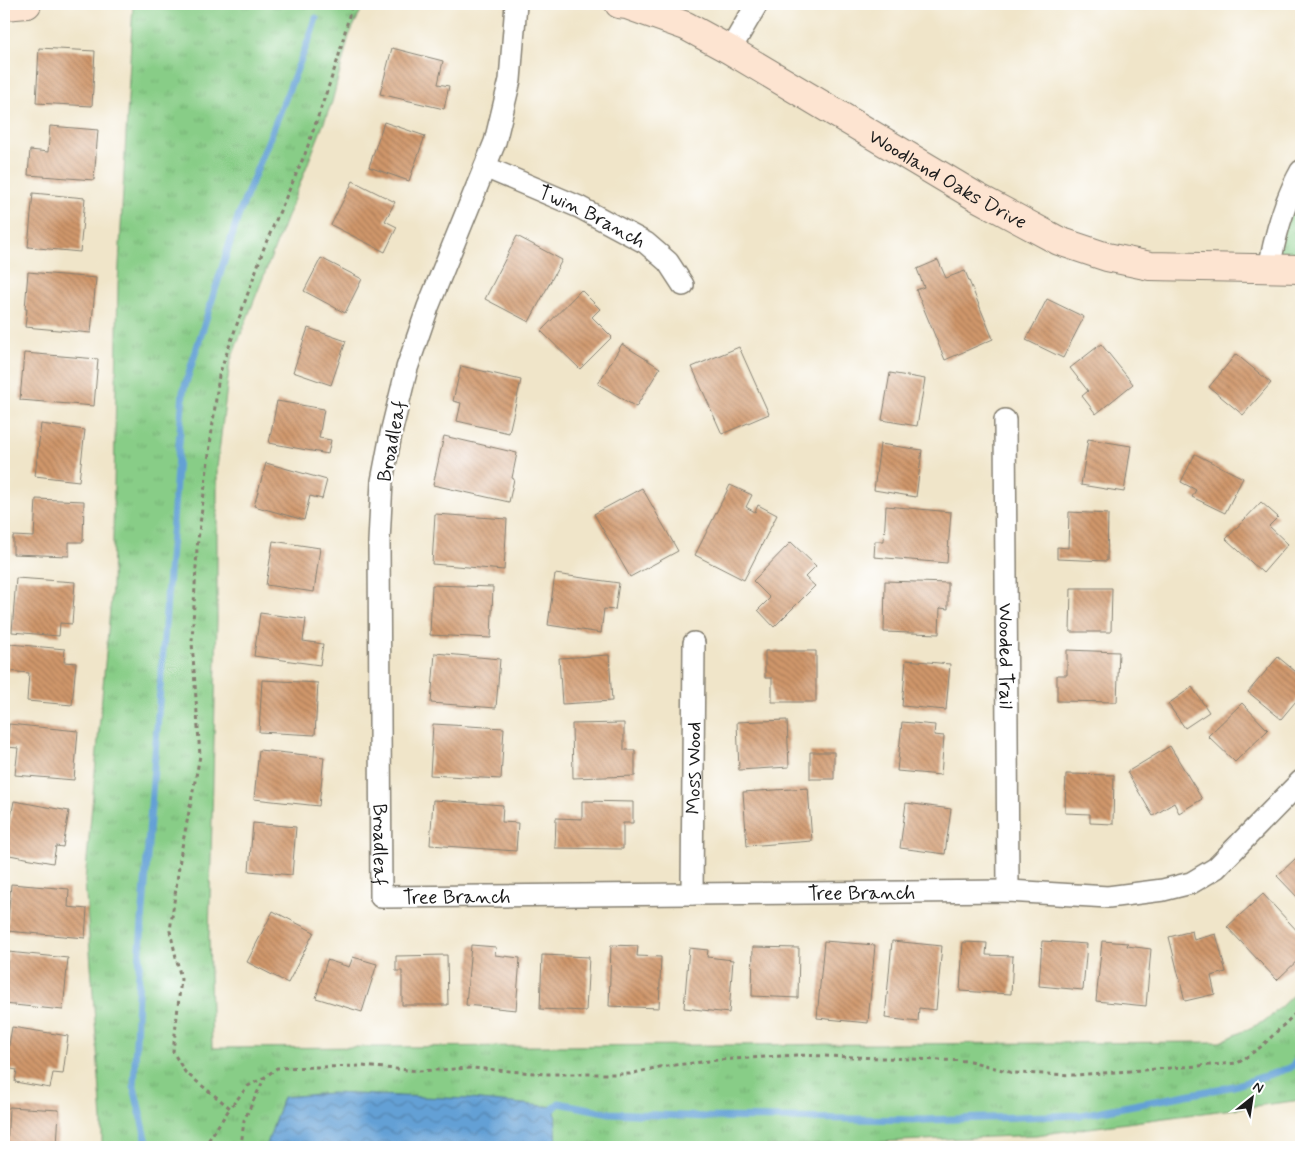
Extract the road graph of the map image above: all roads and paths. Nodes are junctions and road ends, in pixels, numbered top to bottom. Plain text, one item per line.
1 (27, 4) edge
2 (352, 4) edge
3 (516, 4) edge
4 (619, 4) edge
5 (757, 4) edge
6 (4, 6) edge
7 (730, 50) junction
8 (485, 167) junction
9 (1301, 171) edge
10 (1270, 269) junction
11 (1301, 269) edge
12 (684, 285) dead end
13 (1005, 420) dead end
14 (694, 643) dead end
15 (1301, 781) edge
16 (1008, 891) junction
17 (692, 894) junction
18 (380, 897) joint
19 (1301, 1008) edge
20 (265, 1077) junction
21 (230, 1108) junction
22 (204, 1147) edge
23 (241, 1147) edge

1 - 6 street
2 - 21 path
3 - 8 street, Broadleaf
4 - 7 street, Woodland Oaks Drive
5 - 7 street
7 - 10 street, Woodland Oaks Drive
8 - 12 street, Twin Branch
8 - 18 street, Broadleaf
9 - 10 street
10 - 11 street, Woodland Oaks Drive
13 - 16 street, Wooded Trail
14 - 17 street, Moss Wood
15 - 16 street, Tree Branch
16 - 17 street, Tree Branch
17 - 18 street, Tree Branch
19 - 20 path
20 - 21 path
20 - 23 path
21 - 22 path

